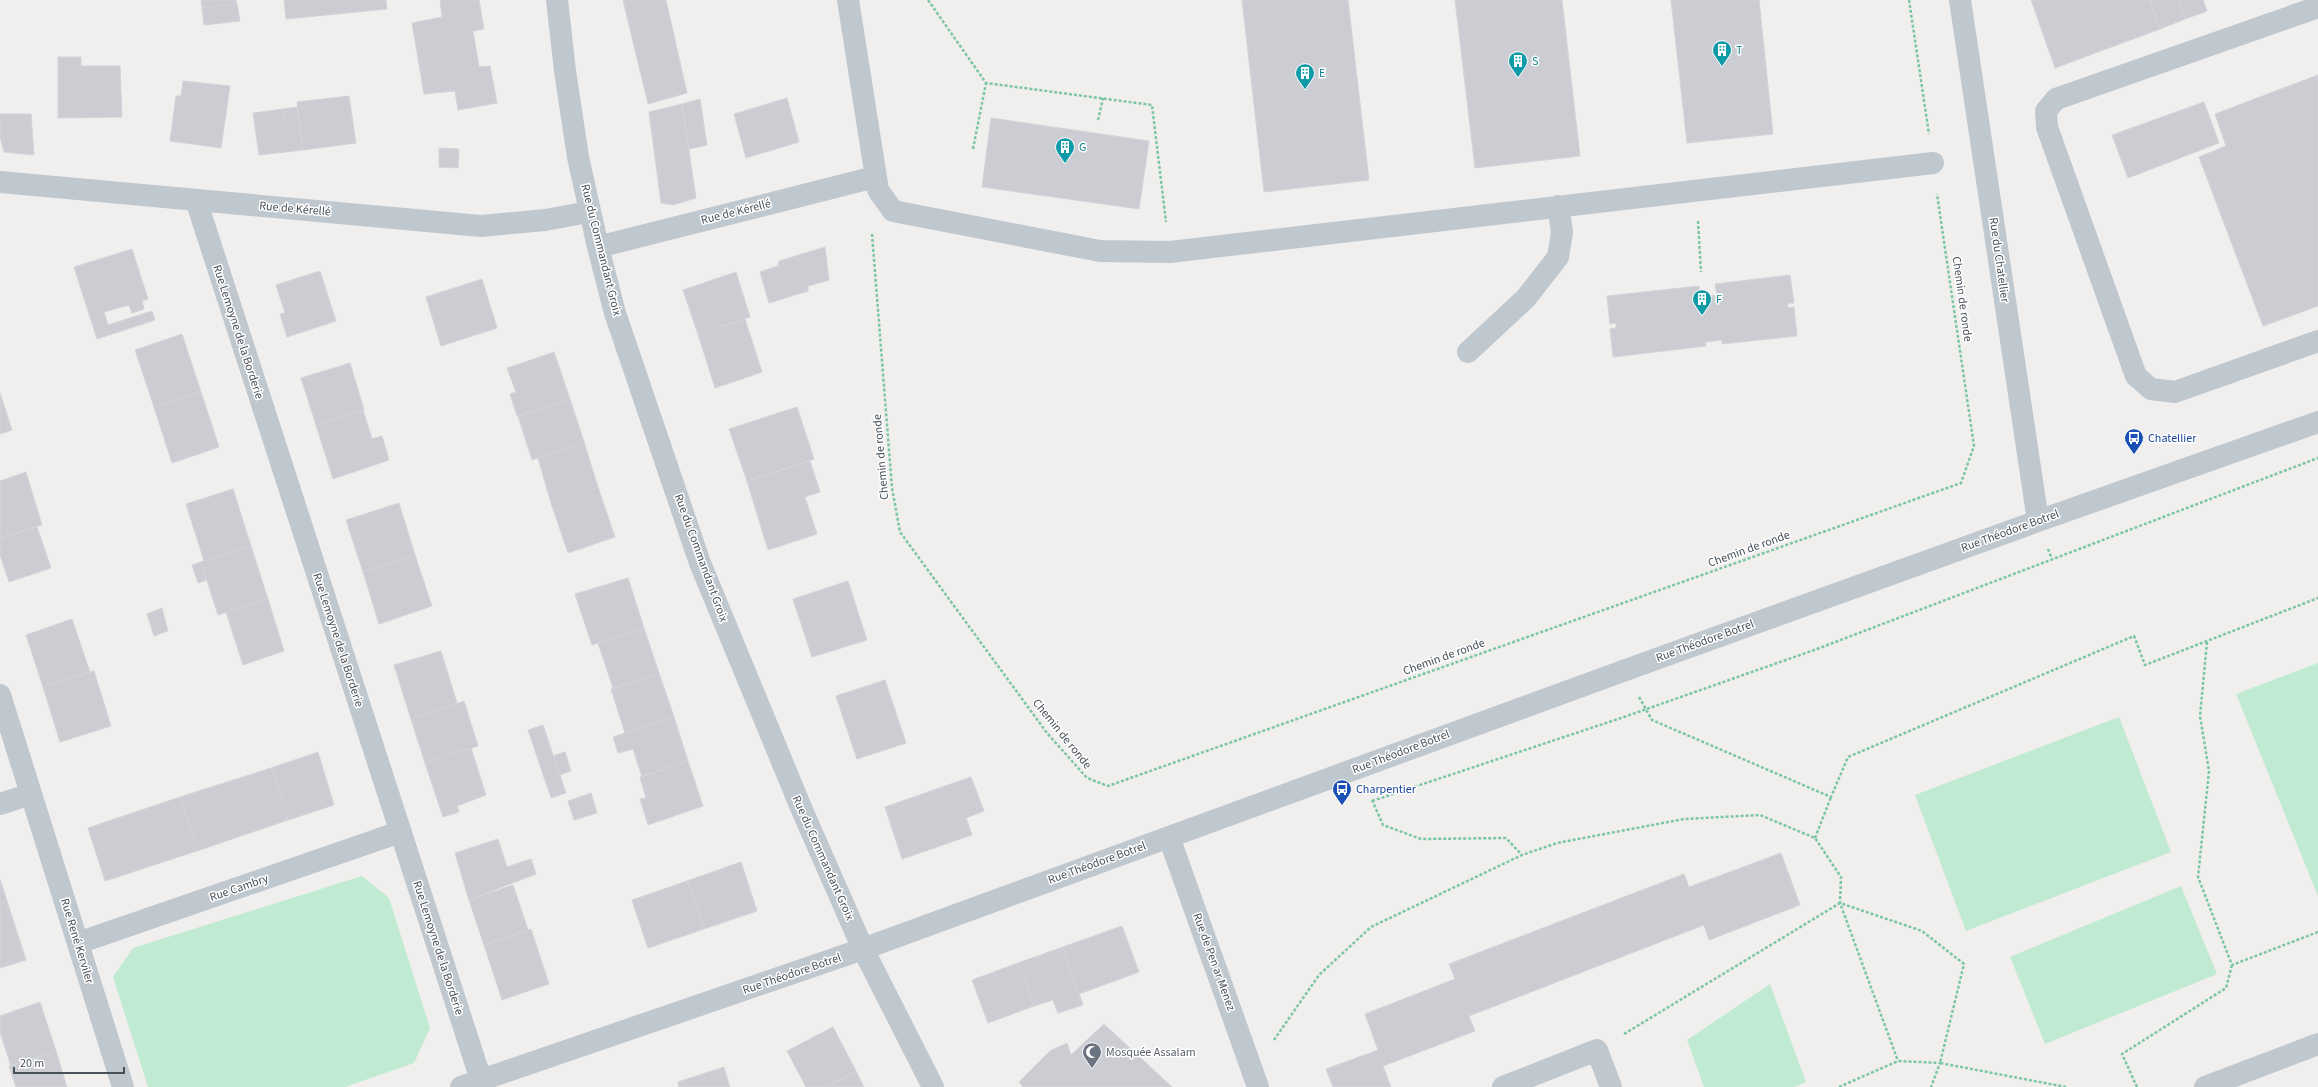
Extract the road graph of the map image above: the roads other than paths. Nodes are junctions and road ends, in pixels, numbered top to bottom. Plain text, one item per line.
1 (557, 0) edge
2 (848, 0) edge
3 (1960, 0) edge
4 (2318, 7) edge
5 (1933, 163) road end
6 (0, 182) edge
7 (876, 184) junction
8 (196, 200) junction
9 (1558, 206) junction
10 (589, 212) junction
11 (598, 247) junction
12 (2318, 340) edge
13 (1468, 352) dead end
14 (2318, 422) edge
15 (2038, 521) junction
16 (0, 695) edge
17 (31, 794) junction
18 (0, 804) edge
19 (400, 832) junction
20 (1169, 837) junction
21 (78, 943) junction
22 (863, 949) junction
23 (2318, 1044) edge
24 (471, 1084) edge
25 (123, 1087) edge
26 (933, 1087) edge
27 (1258, 1087) edge
28 (1503, 1087) edge
29 (1611, 1087) edge
30 (2205, 1087) edge

1 - 10 street, Rue du Commandant Groix
2 - 7 street
3 - 15 street, Rue du Chatellier
4 - 12 street
5 - 9 street
6 - 8 street, Rue de Kérellé
7 - 9 street
7 - 11 street, Rue de Kérellé
8 - 10 street, Rue de Kérellé
8 - 19 street, Rue Lemoyne de la Borderie
9 - 13 street
10 - 11 street, Rue du Commandant Groix
11 - 22 street, Rue du Commandant Groix
14 - 15 street, Rue Théodore Botrel
15 - 20 street, Rue Théodore Botrel
16 - 17 street, Rue René Kerviler
17 - 18 street
17 - 21 street, Rue René Kerviler
19 - 21 street, Rue Cambry
19 - 24 street, Rue Lemoyne de la Borderie
20 - 22 street, Rue Théodore Botrel
20 - 27 street, Rue de Pen ar Menez
21 - 25 street, Rue René Kerviler
22 - 24 street, Rue Théodore Botrel
22 - 26 street, Rue du Commandant Groix
23 - 30 street
28 - 29 street

